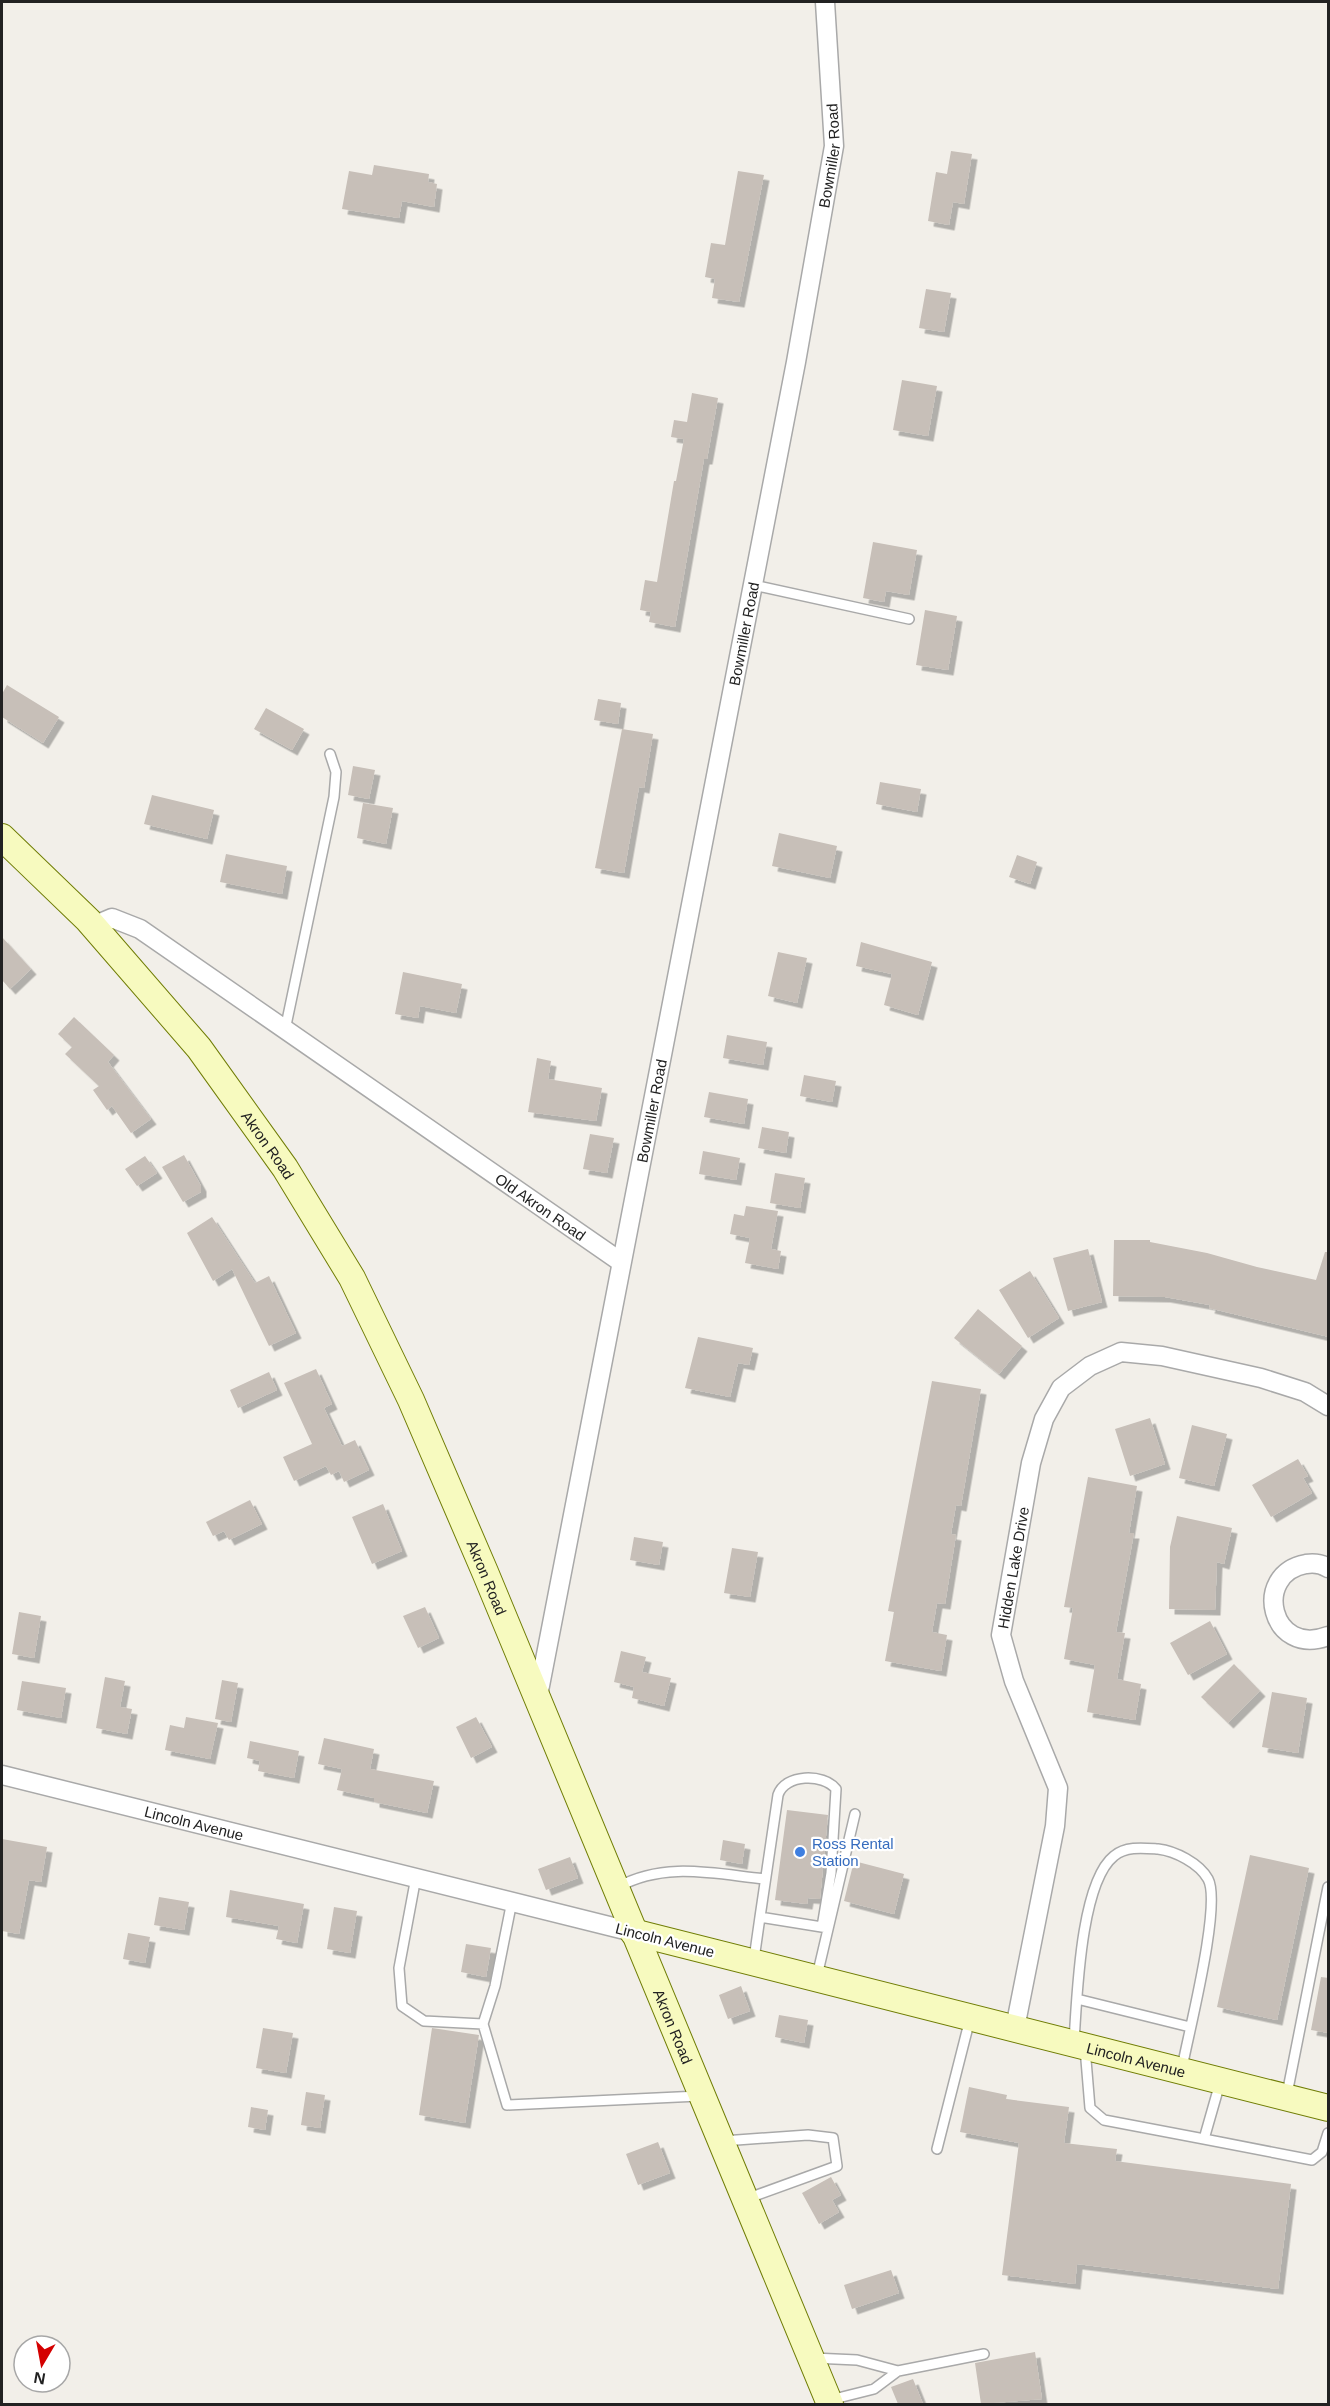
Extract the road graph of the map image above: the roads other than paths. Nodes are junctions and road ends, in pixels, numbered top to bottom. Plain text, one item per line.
1 (825, 2) edge
2 (753, 585) junction
3 (909, 619) dead end
4 (330, 754) dead end
5 (2, 837) edge
6 (93, 926) junction
7 (285, 1030) junction
8 (621, 1262) junction
9 (1329, 1406) edge
10 (1329, 1568) edge
11 (1329, 1636) edge
12 (538, 1696) junction
13 (2, 1775) edge
14 (855, 1814) dead end
15 (416, 1877) junction
16 (765, 1879) junction
17 (1329, 1887) edge
18 (615, 1889) junction
19 (512, 1902) junction
20 (760, 1917) junction
21 (825, 1927) junction
22 (633, 1932) junction
23 (753, 1963) junction
24 (816, 1978) junction
25 (1077, 1999) junction
26 (970, 2016) junction
27 (483, 2024) junction
28 (1190, 2027) junction
29 (1015, 2028) junction
30 (1079, 2044) junction
31 (1181, 2070) junction
32 (1221, 2080) junction
33 (701, 2096) junction
34 (1286, 2097) junction
35 (1329, 2108) edge
36 (1329, 2133) edge
37 (1204, 2139) junction
38 (720, 2142) junction
39 (937, 2149) dead end
40 (744, 2200) junction
41 (984, 2354) dead end
42 (811, 2358) junction
43 (898, 2371) junction
44 (829, 2402) edge

1 - 2 street, Bowmiller Road
2 - 3 lane
2 - 8 street, Bowmiller Road
4 - 7 lane
5 - 6 main road, Akron Road
6 - 7 street, Old Akron Road
6 - 12 main road, Akron Road
7 - 8 street, Old Akron Road
8 - 12 street
9 - 29 street, Hidden Lake Drive
10 - 11 street
12 - 18 main road, Akron Road
13 - 15 street, Lincoln Avenue
14 - 21 lane
15 - 19 street, Lincoln Avenue
15 - 27 lane
16 - 18 lane
16 - 20 lane
16 - 21 lane
17 - 34 lane
18 - 22 main road, Akron Road
19 - 22 street, Lincoln Avenue
19 - 27 lane
20 - 21 lane
20 - 23 lane
21 - 24 lane
22 - 23 main road, Lincoln Avenue
22 - 33 main road, Akron Road
23 - 24 main road, Lincoln Avenue
24 - 26 main road, Lincoln Avenue
25 - 28 lane
25 - 28 lane
25 - 30 lane
26 - 29 main road, Lincoln Avenue
26 - 39 lane
27 - 33 lane
28 - 31 lane
29 - 30 main road, Lincoln Avenue
30 - 31 main road, Lincoln Avenue
30 - 37 lane
31 - 32 main road, Lincoln Avenue
32 - 34 main road, Lincoln Avenue
32 - 37 lane
33 - 38 main road, Akron Road
34 - 35 main road, Lincoln Avenue
36 - 37 lane
38 - 40 main road, Akron Road
38 - 40 lane
40 - 42 main road, Akron Road
41 - 43 lane
42 - 43 lane
42 - 44 main road, Akron Road
43 - 44 lane

